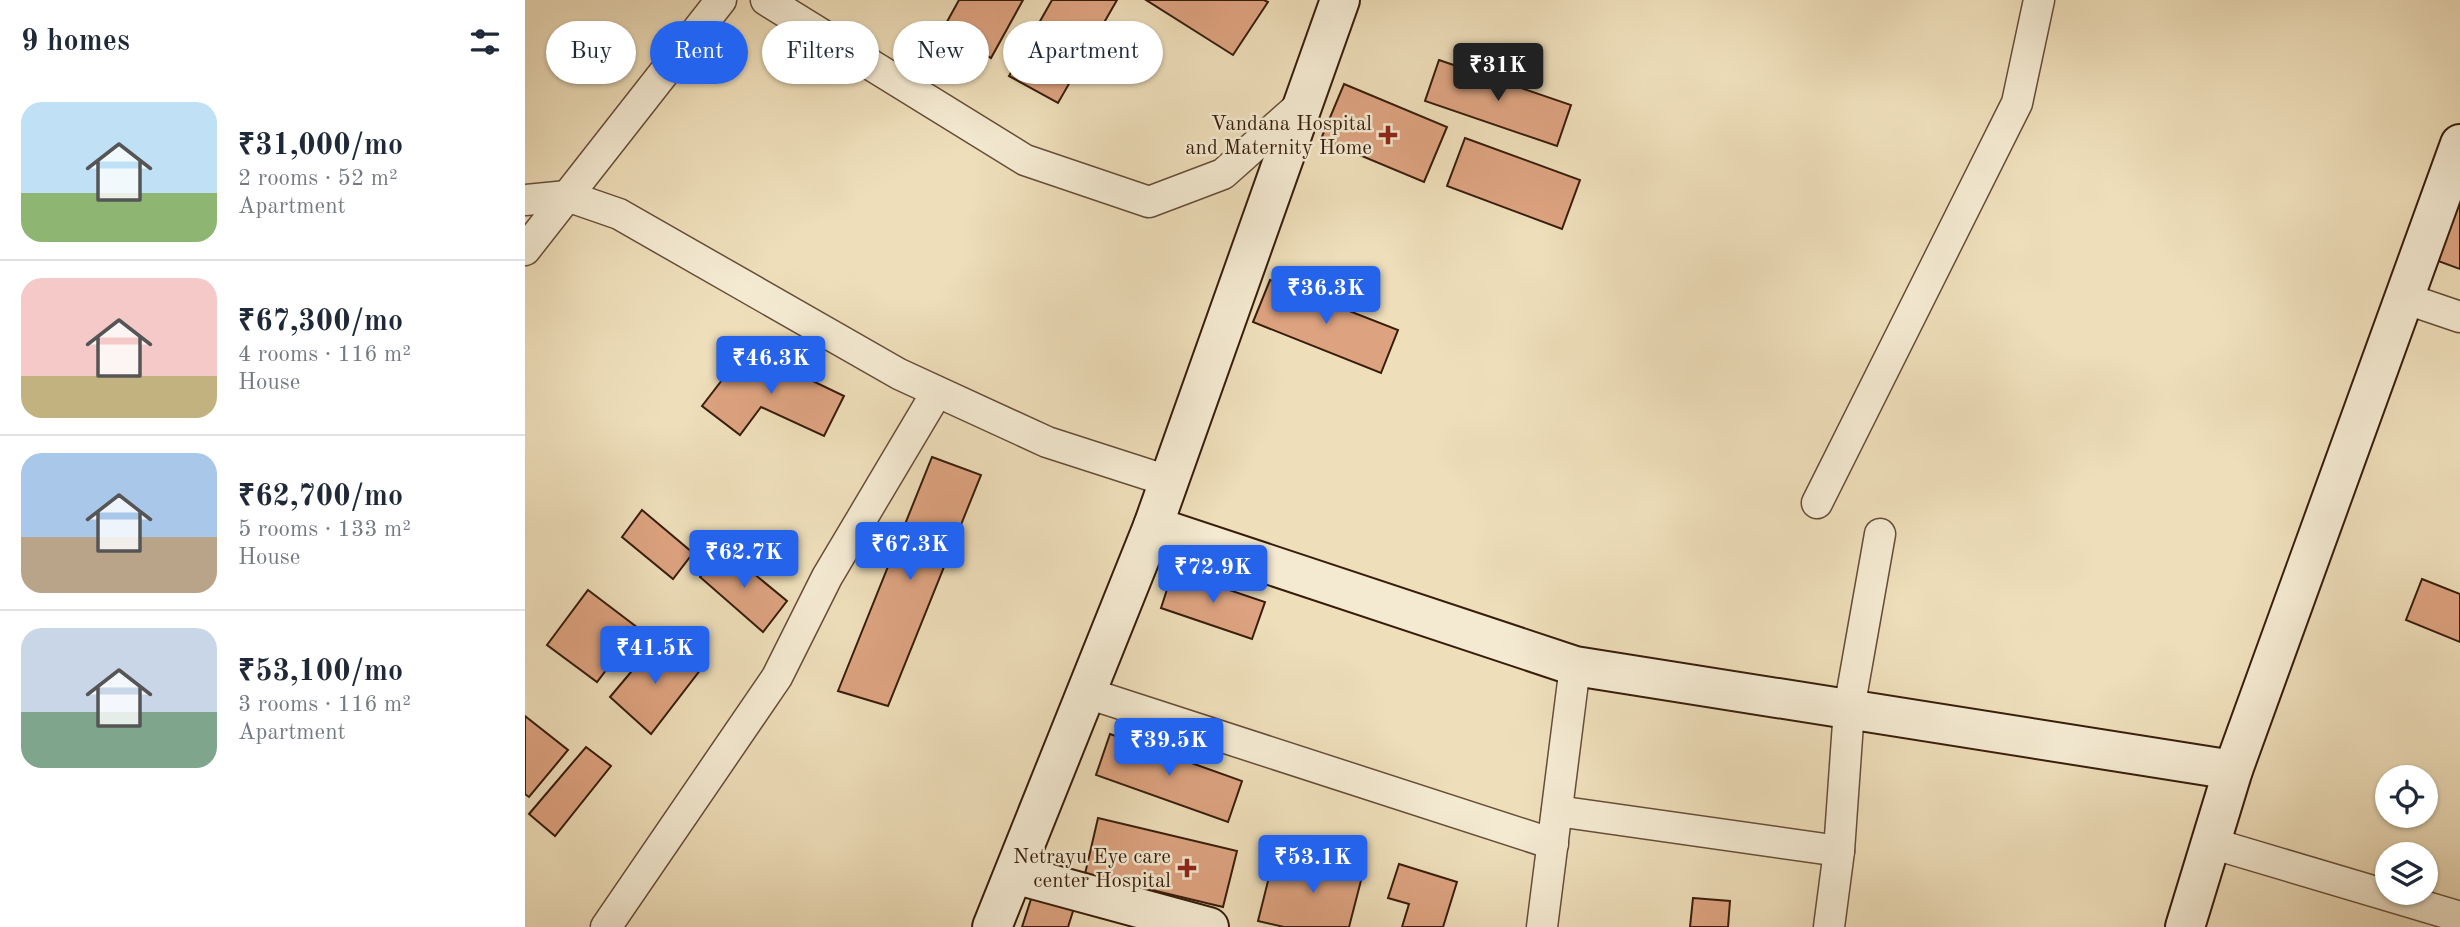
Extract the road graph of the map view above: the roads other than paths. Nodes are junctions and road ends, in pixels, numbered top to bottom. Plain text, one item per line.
1 (721, 0) edge
2 (766, 0) edge
3 (1340, 0) edge
4 (2039, 0) edge
5 (1303, 103) junction
6 (2460, 144) edge
7 (567, 196) junction
8 (525, 200) edge
9 (525, 250) edge
10 (2404, 298) junction
11 (2460, 317) edge
12 (937, 392) junction
13 (1168, 481) junction
14 (1817, 503) dead end
15 (1153, 526) junction
16 (1880, 534) dead end
17 (1575, 666) junction
18 (1087, 693) junction
19 (1849, 709) junction
20 (2233, 769) junction
21 (1557, 811) junction
22 (2211, 843) junction
23 (1553, 844) junction
24 (1839, 851) junction
25 (1014, 874) junction
26 (2460, 917) edge
27 (606, 927) edge
28 (992, 927) edge
29 (1209, 927) edge
30 (1542, 927) edge
31 (1829, 927) edge
32 (2185, 927) edge

1 - 7 street
2 - 5 street
3 - 5 street
4 - 14 street
5 - 13 street
6 - 10 street
7 - 8 street
7 - 9 street
7 - 12 street
10 - 11 street
10 - 20 street
12 - 13 street
12 - 27 street
13 - 15 street
15 - 17 street
15 - 18 street
16 - 19 street
17 - 19 street
17 - 21 street
18 - 23 street
18 - 25 street
19 - 20 street
19 - 24 street
20 - 22 street
21 - 23 street
21 - 24 street
22 - 26 street
22 - 32 street
23 - 30 street
24 - 31 street
25 - 28 street
25 - 29 street

